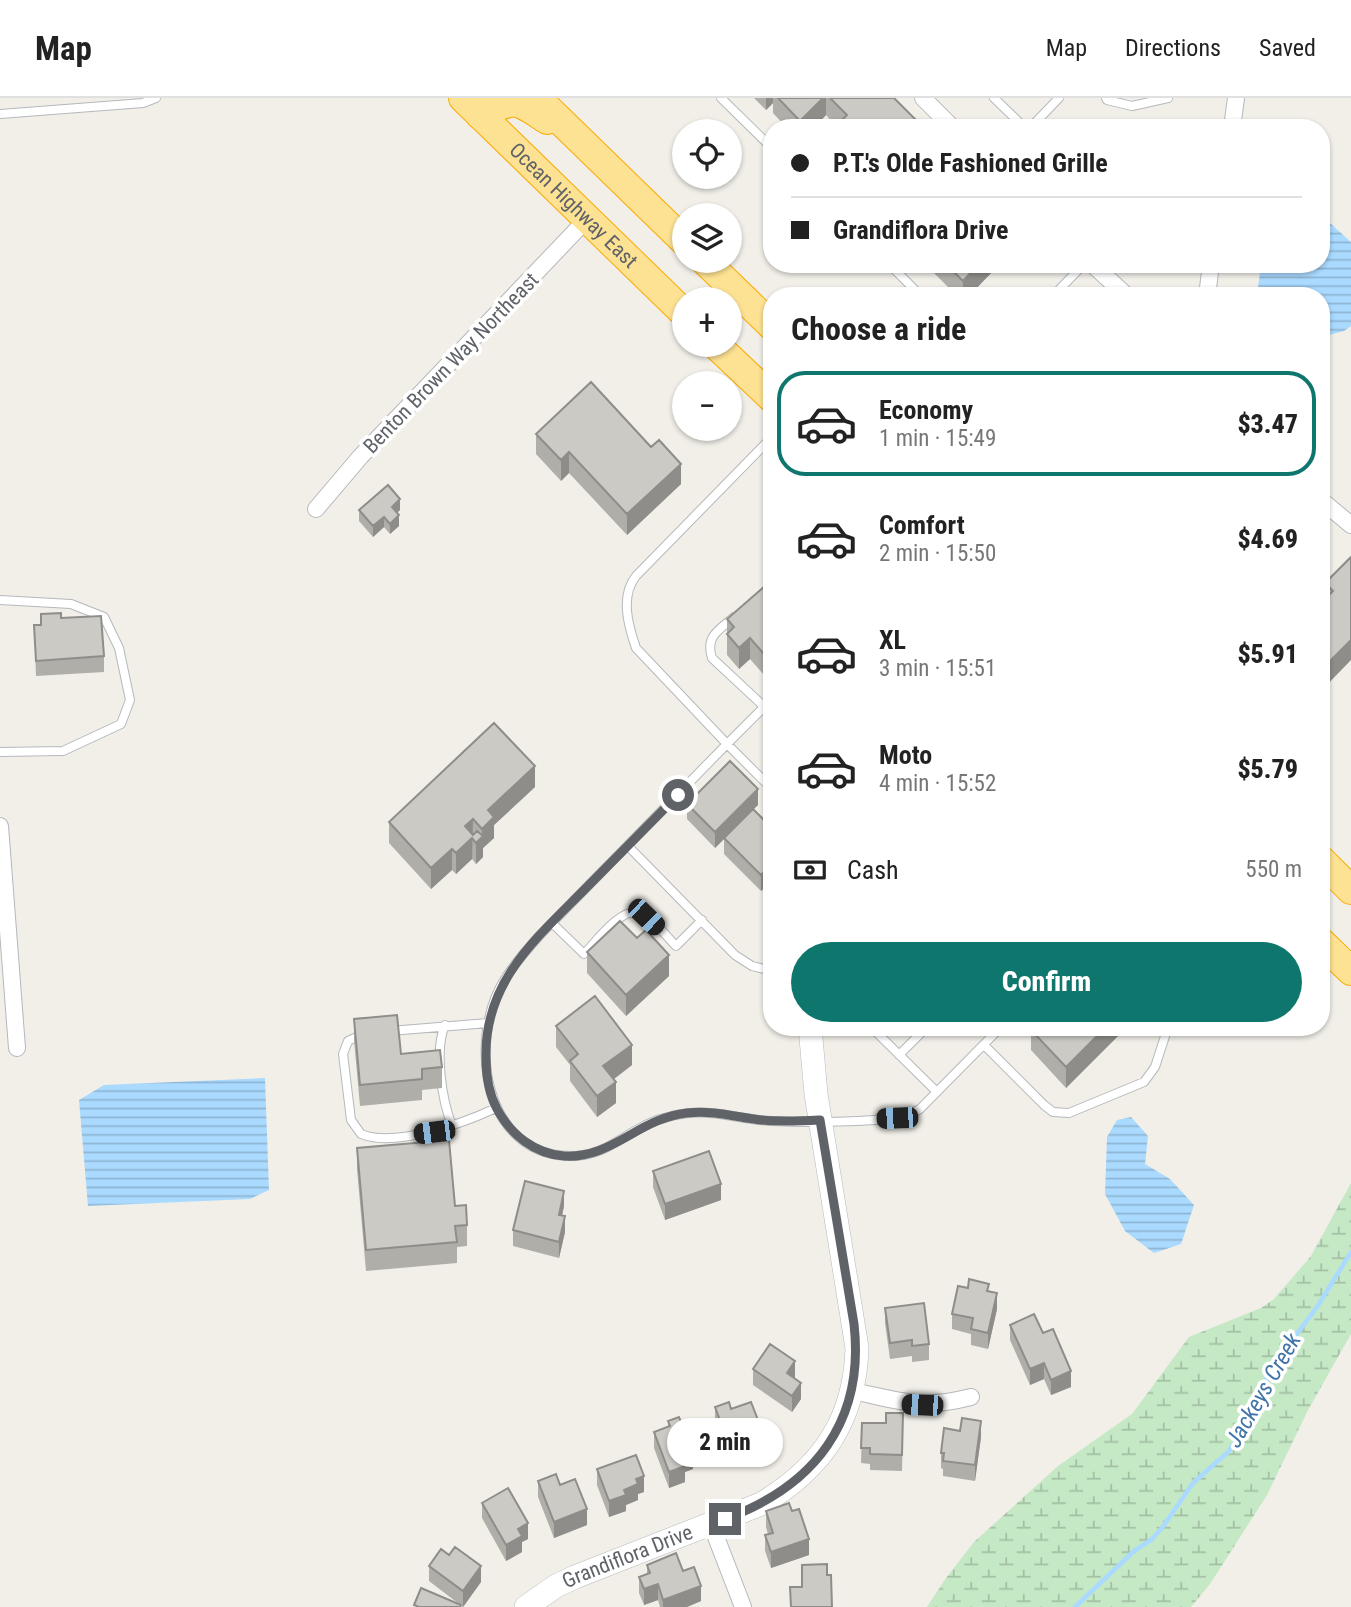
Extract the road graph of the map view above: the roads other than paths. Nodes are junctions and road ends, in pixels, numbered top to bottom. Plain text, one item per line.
1 (156, 98) edge
2 (537, 98) edge
3 (721, 98) edge
4 (923, 98) edge
5 (994, 98) edge
6 (1059, 98) edge
7 (1106, 98) edge
8 (1168, 98) edge
9 (1236, 98) edge
10 (132, 101) edge
11 (472, 107) edge
12 (0, 114) edge
13 (944, 119) edge
14 (1017, 119) edge
15 (1037, 119) edge
16 (1233, 119) edge
17 (763, 139) edge
18 (608, 166) junction
19 (587, 219) junction
20 (672, 229) edge
21 (717, 273) edge
22 (898, 273) edge
23 (1075, 273) edge
24 (1102, 273) edge
25 (912, 287) edge
26 (1062, 287) edge
27 (1117, 287) edge
28 (672, 301) edge
29 (763, 317) edge
30 (729, 357) edge
31 (763, 389) edge
32 (763, 446) edge
33 (1330, 508) edge
34 (316, 509) dead end
35 (1351, 525) edge
36 (0, 600) edge
37 (738, 613) edge
38 (763, 706) edge
39 (763, 708) edge
40 (727, 744) junction
41 (0, 752) edge
42 (763, 780) edge
43 (0, 826) edge
44 (628, 846) junction
45 (1330, 869) edge
46 (1351, 890) edge
47 (702, 920) junction
48 (552, 923) junction
49 (1330, 951) edge
50 (763, 968) edge
51 (1351, 971) edge
52 (488, 1023) junction
53 (445, 1025) junction
54 (811, 1036) edge
55 (880, 1036) edge
56 (918, 1036) edge
57 (992, 1036) edge
58 (1165, 1036) edge
59 (984, 1045) junction
60 (17, 1048) dead end
61 (899, 1055) junction
62 (937, 1092) junction
63 (496, 1108) junction
64 (820, 1120) junction
65 (452, 1126) junction
66 (853, 1391) junction
67 (971, 1397) dead end
68 (710, 1524) junction
69 (526, 1607) edge
70 (743, 1607) edge

1 - 10 lane
2 - 18 highway
3 - 17 lane
4 - 13 street
5 - 14 lane
6 - 15 lane
7 - 8 lane
9 - 16 street
10 - 12 lane
11 - 18 highway
11 - 19 highway, Ocean Highway East
18 - 20 highway
19 - 28 highway, Ocean Highway East
19 - 34 street, Benton Brown Way Northeast
21 - 29 highway
22 - 25 lane
23 - 26 lane
24 - 27 street
30 - 31 highway
32 - 40 lane
33 - 35 street
36 - 41 lane
37 - 38 lane
39 - 40 lane
40 - 42 lane
40 - 44 lane
43 - 60 street
44 - 47 lane
44 - 48 lane
45 - 46 highway
47 - 48 lane
47 - 50 lane
48 - 52 lane
49 - 51 highway
52 - 53 lane
52 - 63 lane
53 - 65 lane
53 - 65 lane
54 - 64 street, Grandiflora Drive
55 - 61 lane
56 - 61 lane
57 - 59 lane
58 - 59 lane
59 - 62 lane
61 - 62 lane
62 - 64 lane
63 - 64 lane
63 - 65 lane
64 - 66 street, Grandiflora Drive
66 - 67 street
66 - 68 street, Grandiflora Drive
68 - 69 street, Grandiflora Drive
68 - 70 street

